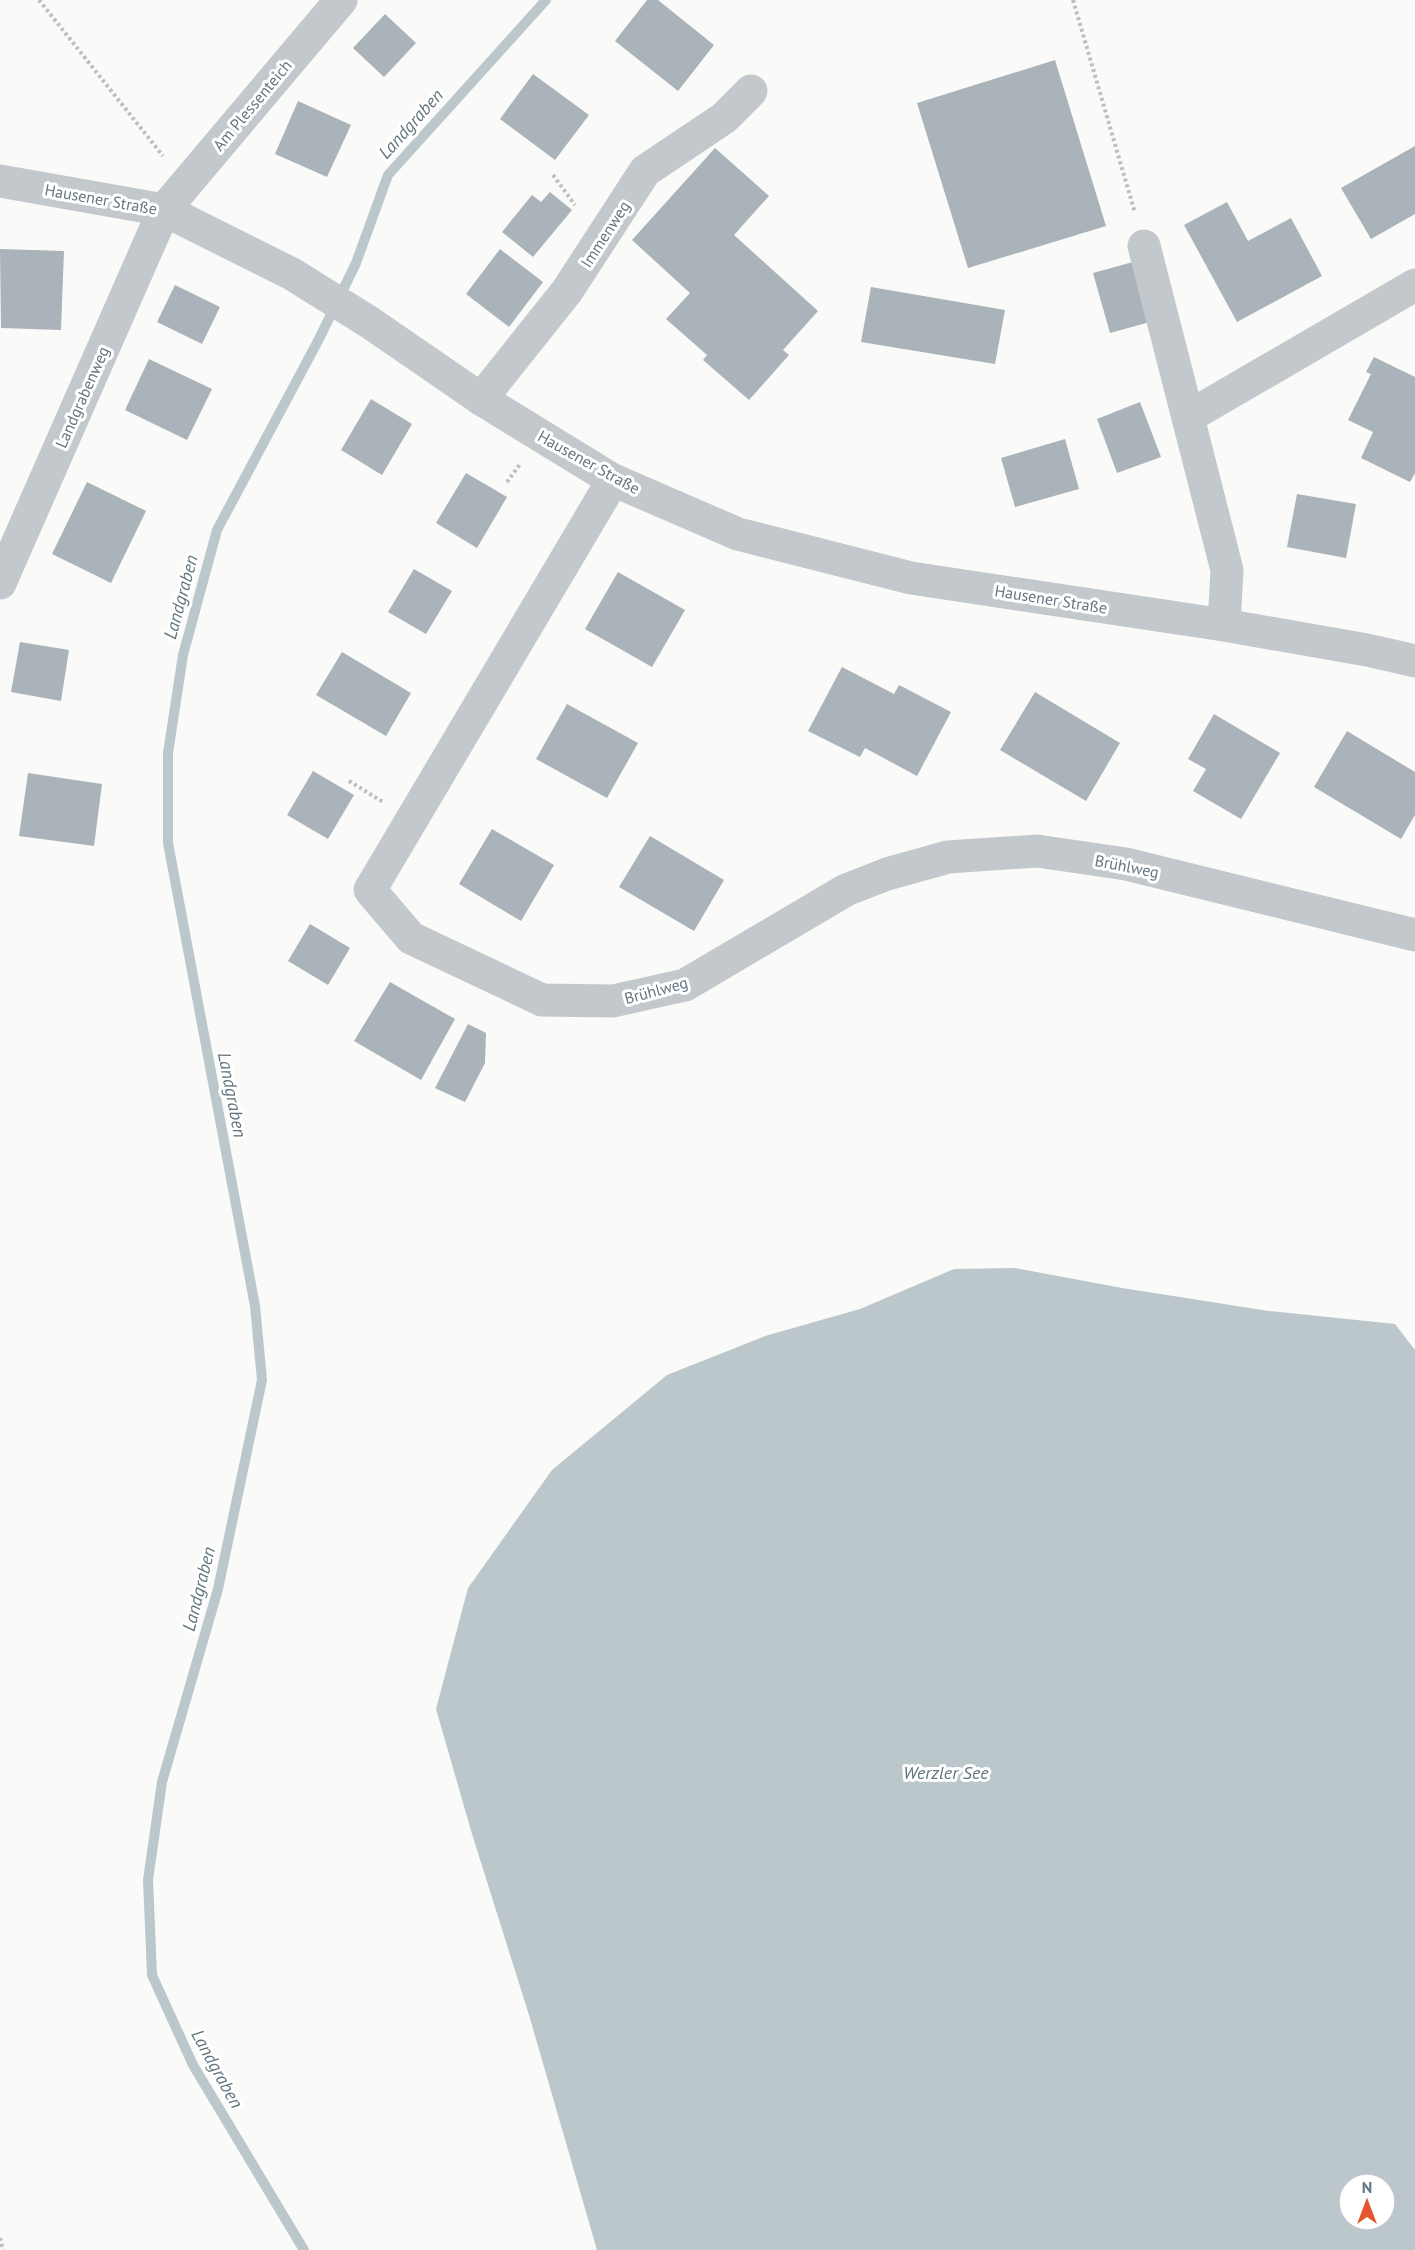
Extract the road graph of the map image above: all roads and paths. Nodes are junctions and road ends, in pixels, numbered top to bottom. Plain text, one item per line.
1 (39, 0) edge
2 (341, 0) edge
3 (1073, 0) edge
4 (751, 91) dead end
5 (553, 175) dead end
6 (0, 181) edge
7 (185, 185) junction
8 (575, 205) dead end
9 (164, 210) junction
10 (1144, 246) joint
11 (1415, 285) edge
12 (481, 399) junction
13 (1188, 417) junction
14 (613, 480) junction
15 (0, 583) edge
16 (1224, 625) junction
17 (1415, 661) edge
18 (1415, 935) edge
19 (0, 2238) edge
20 (3, 2250) edge

1 - 7 path
2 - 7 street, Am Plessenteich
3 - 10 path
4 - 12 street, Immenweg
5 - 8 path
6 - 9 street, Hausener Straße
7 - 9 street, Am Plessenteich
9 - 12 street, Hausener Straße
9 - 15 street, Landgrabenweg
10 - 13 street
11 - 13 street
12 - 14 street, Hausener Straße
13 - 16 street
14 - 16 street, Hausener Straße
14 - 18 street, Brühlweg
16 - 17 street, Hausener Straße
19 - 20 path

